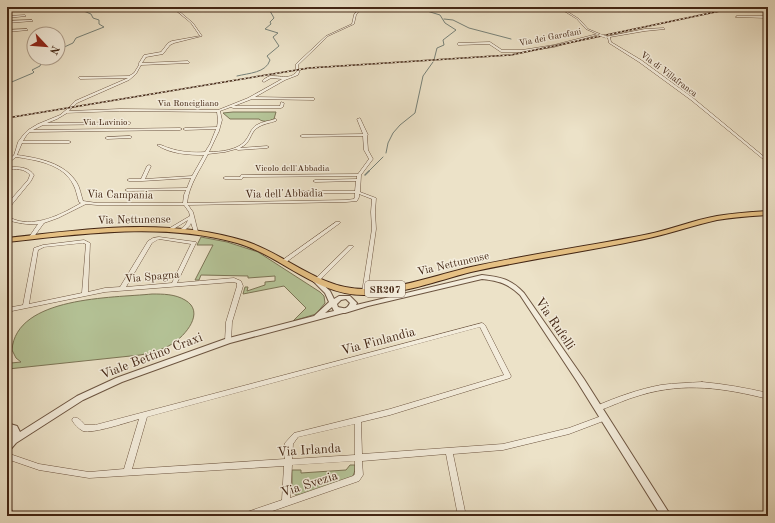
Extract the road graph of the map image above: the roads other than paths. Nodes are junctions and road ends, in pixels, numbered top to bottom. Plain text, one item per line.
1 (173, 7) edge
2 (360, 7) edge
3 (559, 7) edge
4 (26, 16) dead end
5 (7, 17) edge
6 (737, 17) dead end
7 (768, 17) edge
8 (32, 21) dead end
9 (7, 22) edge
10 (26, 30) edge
11 (664, 30) dead end
12 (7, 32) edge
13 (599, 35) junction
14 (607, 37) junction
15 (458, 44) dead end
16 (188, 62) dead end
17 (139, 64) junction
18 (130, 77) junction
19 (80, 78) dead end
20 (285, 78) junction
21 (263, 81) dead end
22 (252, 98) junction
23 (313, 99) dead end
24 (282, 103) dead end
25 (232, 107) junction
26 (218, 111) junction
27 (66, 112) junction
28 (359, 119) dead end
29 (275, 120) dead end
30 (129, 123) dead end
31 (42, 124) junction
32 (218, 128) junction
33 (126, 130) junction
34 (30, 131) junction
35 (366, 135) junction
36 (302, 136) dead end
37 (130, 137) dead end
38 (107, 138) dead end
39 (120, 138) junction
40 (20, 142) junction
41 (68, 142) dead end
42 (159, 145) dead end
43 (267, 147) dead end
44 (235, 149) junction
45 (208, 153) junction
46 (15, 158) junction
47 (7, 159) edge
48 (768, 162) edge
49 (7, 163) edge
50 (149, 166) dead end
51 (7, 168) edge
52 (359, 175) junction
53 (194, 177) junction
54 (225, 178) dead end
55 (129, 180) dead end
56 (142, 180) junction
57 (359, 180) junction
58 (316, 181) dead end
59 (188, 189) junction
60 (127, 190) dead end
61 (296, 192) dead end
62 (357, 192) junction
63 (84, 203) junction
64 (204, 203) junction
65 (185, 204) junction
66 (7, 207) edge
67 (190, 209) junction
68 (768, 213) edge
69 (192, 216) junction
70 (7, 218) edge
71 (42, 222) junction
72 (338, 223) dead end
73 (170, 229) junction
74 (180, 230) junction
75 (196, 232) junction
76 (31, 237) junction
77 (7, 240) edge
78 (351, 247) dead end
79 (283, 262) junction
80 (316, 281) junction
81 (174, 284) junction
82 (122, 289) junction
83 (365, 292) junction
84 (85, 294) junction
85 (349, 296) junction
86 (333, 302) junction
87 (367, 304) junction
88 (26, 305) junction
89 (7, 310) edge
90 (346, 310) junction
91 (308, 320) junction
92 (228, 341) junction
93 (768, 396) edge
94 (598, 408) junction
95 (144, 415) junction
96 (604, 418) junction
97 (75, 420) dead end
98 (358, 420) junction
99 (7, 426) edge
100 (12, 440) edge
101 (450, 452) junction
102 (10, 457) edge
103 (358, 458) junction
104 (289, 463) junction
105 (127, 473) junction
106 (286, 503) junction
107 (7, 508) edge
108 (10, 516) edge
109 (247, 516) edge
110 (462, 516) edge
111 (666, 516) edge

1 - 17 street
2 - 20 street, Via Roncigliano
3 - 13 street, Via di Villafranca
4 - 5 street
6 - 7 street
8 - 9 street
10 - 12 street
11 - 14 street
13 - 14 street, Via di Villafranca, bridge
13 - 15 street, Via dei Garofani
14 - 48 street, Via di Villafranca
16 - 17 street
17 - 18 street
18 - 19 street
18 - 27 street
20 - 21 street
20 - 22 street, Via Roncigliano
22 - 23 street
22 - 25 street, Via Roncigliano
24 - 25 street
25 - 26 street, Via Roncigliano
26 - 27 street, Via Roncigliano
26 - 32 street
27 - 31 street
28 - 35 street
29 - 44 street
30 - 31 street
31 - 34 street
32 - 33 street, Via Lavinio
32 - 45 street
33 - 34 street, Via Lavinio
33 - 39 street
34 - 40 street
35 - 36 street
35 - 52 street
37 - 39 street
38 - 39 street
40 - 41 street
40 - 46 street
42 - 45 street
43 - 44 street
44 - 45 street
45 - 53 street
46 - 47 street, Via Campania
46 - 49 street
46 - 63 street, Via Campania
50 - 56 street
51 - 66 street
52 - 54 street, Vicolo dell'Abbadia
52 - 57 street
53 - 56 street
53 - 59 street
55 - 56 street
57 - 58 street
57 - 62 street
59 - 60 street
59 - 65 street
61 - 62 street
62 - 64 street, Via dell'Abbadia
62 - 83 street
63 - 65 street, Via Campania
63 - 71 street
64 - 65 street, Via dell'Abbadia
64 - 67 street, Via dell'Abbadia
65 - 67 street
67 - 69 street
68 - 83 main road, Via Nettunense / SR207
69 - 73 street
69 - 74 street
69 - 75 street
70 - 71 street
71 - 76 street
72 - 79 street
73 - 74 main road, Via Nettunense / SR207
73 - 76 main road, Via Nettunense / SR207
74 - 75 main road, Via Nettunense / SR207
75 - 79 main road, Via Nettunense / SR207
76 - 77 main road, Via Nettunense / SR207
78 - 80 street
79 - 80 main road, Via Nettunense / SR207
80 - 85 main road, Via Nettunense / SR207
80 - 86 street
81 - 82 street, Via Spagna
81 - 82 street
81 - 92 street, Via Spagna
82 - 84 street, Via Spagna
83 - 85 main road, Via Nettunense / SR207
83 - 85 street
84 - 88 street, Via Spagna
84 - 88 street
85 - 86 street
85 - 87 street, Via Rufelli
85 - 90 street
86 - 90 street
86 - 91 street
87 - 90 street
87 - 94 street, Via Rufelli
88 - 89 street, Via Spagna
90 - 91 street
91 - 92 street, Viale Bettino Craxi
92 - 100 street, Viale Bettino Craxi
93 - 94 street
94 - 96 street, Via Rufelli
95 - 97 street, Via Finlandia
95 - 98 street, Via Finlandia
95 - 105 street
96 - 101 street, Via Irlanda
96 - 111 street, Via Rufelli
98 - 103 street
98 - 104 street, Via Finlandia
99 - 100 street
100 - 102 street, Via Irlanda
101 - 103 street, Via Irlanda
101 - 110 street
102 - 105 street, Via Irlanda
103 - 104 street, Via Irlanda
103 - 106 street, Via Svezia
104 - 105 street, Via Irlanda
104 - 106 street, Via Finlandia
106 - 109 street, Via Svezia
107 - 108 street

